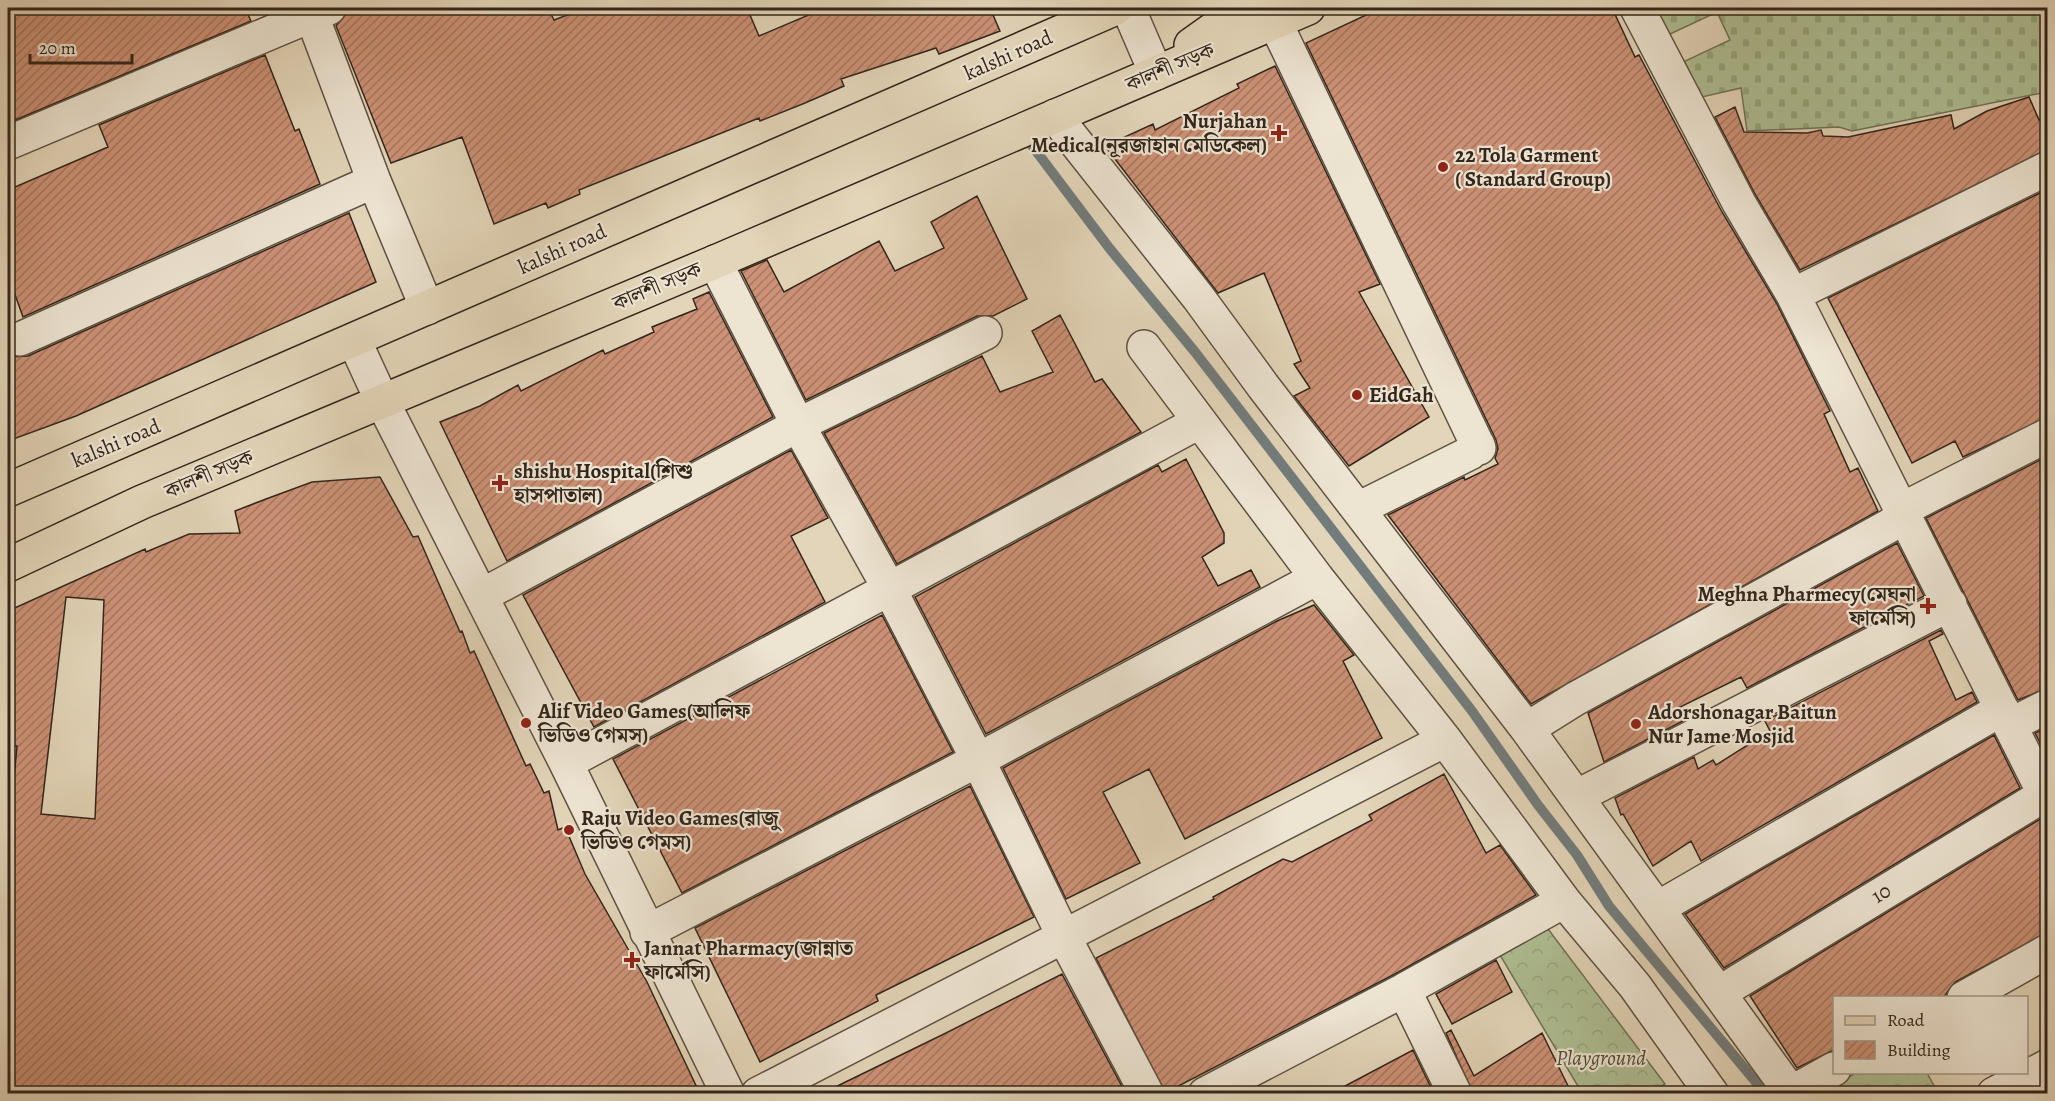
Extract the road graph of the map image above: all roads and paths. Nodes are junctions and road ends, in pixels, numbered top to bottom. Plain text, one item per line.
1 (1116, 8) edge
2 (1128, 8) edge
3 (1243, 8) edge
4 (1308, 8) edge
5 (1637, 8) edge
6 (312, 12) edge
7 (1275, 22) junction
8 (1162, 70) junction
9 (1055, 116) junction
10 (8, 143) edge
11 (2048, 168) edge
12 (374, 181) junction
13 (715, 262) junction
14 (1793, 295) junction
15 (427, 308) junction
16 (985, 333) dead end
17 (20, 339) dead end
18 (354, 340) junction
19 (1144, 347) dead end
20 (382, 401) junction
21 (1199, 422) junction
22 (798, 425) junction
23 (2048, 435) edge
24 (8, 490) edge
25 (1358, 508) junction
26 (1903, 509) junction
27 (8, 565) edge
28 (1317, 578) junction
29 (890, 590) junction
30 (482, 596) junction
31 (1950, 604) junction
32 (2048, 706) edge
33 (2006, 717) junction
34 (1527, 729) junction
35 (1445, 740) junction
36 (978, 760) junction
37 (566, 763) junction
38 (1578, 796) junction
39 (2046, 798) edge
40 (1564, 901) junction
41 (1658, 908) junction
42 (647, 932) junction
43 (1063, 936) junction
44 (2048, 951) edge
45 (1404, 990) junction
46 (1719, 993) junction
47 (1968, 996) edge
48 (2048, 1066) edge
49 (1833, 1071) edge
50 (1792, 1093) edge
51 (728, 1094) edge
52 (758, 1094) edge
53 (1147, 1094) edge
54 (1205, 1094) edge
55 (1455, 1094) edge
56 (1712, 1094) edge
57 (1994, 1094) edge

1 - 15 main road, kalshi road
2 - 8 street
3 - 8 main road
4 - 7 main road, কালশী সড়ক
5 - 14 street
6 - 10 street
6 - 12 street
7 - 8 main road, কালশী সড়ক
7 - 25 street
8 - 9 main road, কালশী সড়ক
9 - 13 main road, কালশী সড়ক
9 - 25 street
11 - 14 street
12 - 15 street
12 - 17 street
13 - 20 main road, কালশী সড়ক
13 - 22 street
14 - 26 street
15 - 18 main road, kalshi road
16 - 22 street
18 - 20 street
18 - 24 main road, kalshi road
19 - 21 street
20 - 27 main road, কালশী সড়ক
20 - 30 street
21 - 28 street
21 - 29 street
22 - 29 street
22 - 30 street
23 - 26 street
25 - 34 street
26 - 31 street
26 - 34 street
28 - 35 street
28 - 36 street
29 - 36 street
29 - 37 street
30 - 37 street
31 - 33 street
31 - 38 street
32 - 33 street
33 - 39 street
33 - 41 street
34 - 38 street
35 - 40 street
35 - 43 street
36 - 42 street
36 - 43 street
37 - 42 street
38 - 41 street
39 - 46 street, 10
40 - 45 street
40 - 56 street
41 - 46 street
42 - 51 street
43 - 52 street
43 - 53 street
44 - 47 street
45 - 54 street
45 - 55 street
46 - 50 street
48 - 57 street
49 - 50 street

